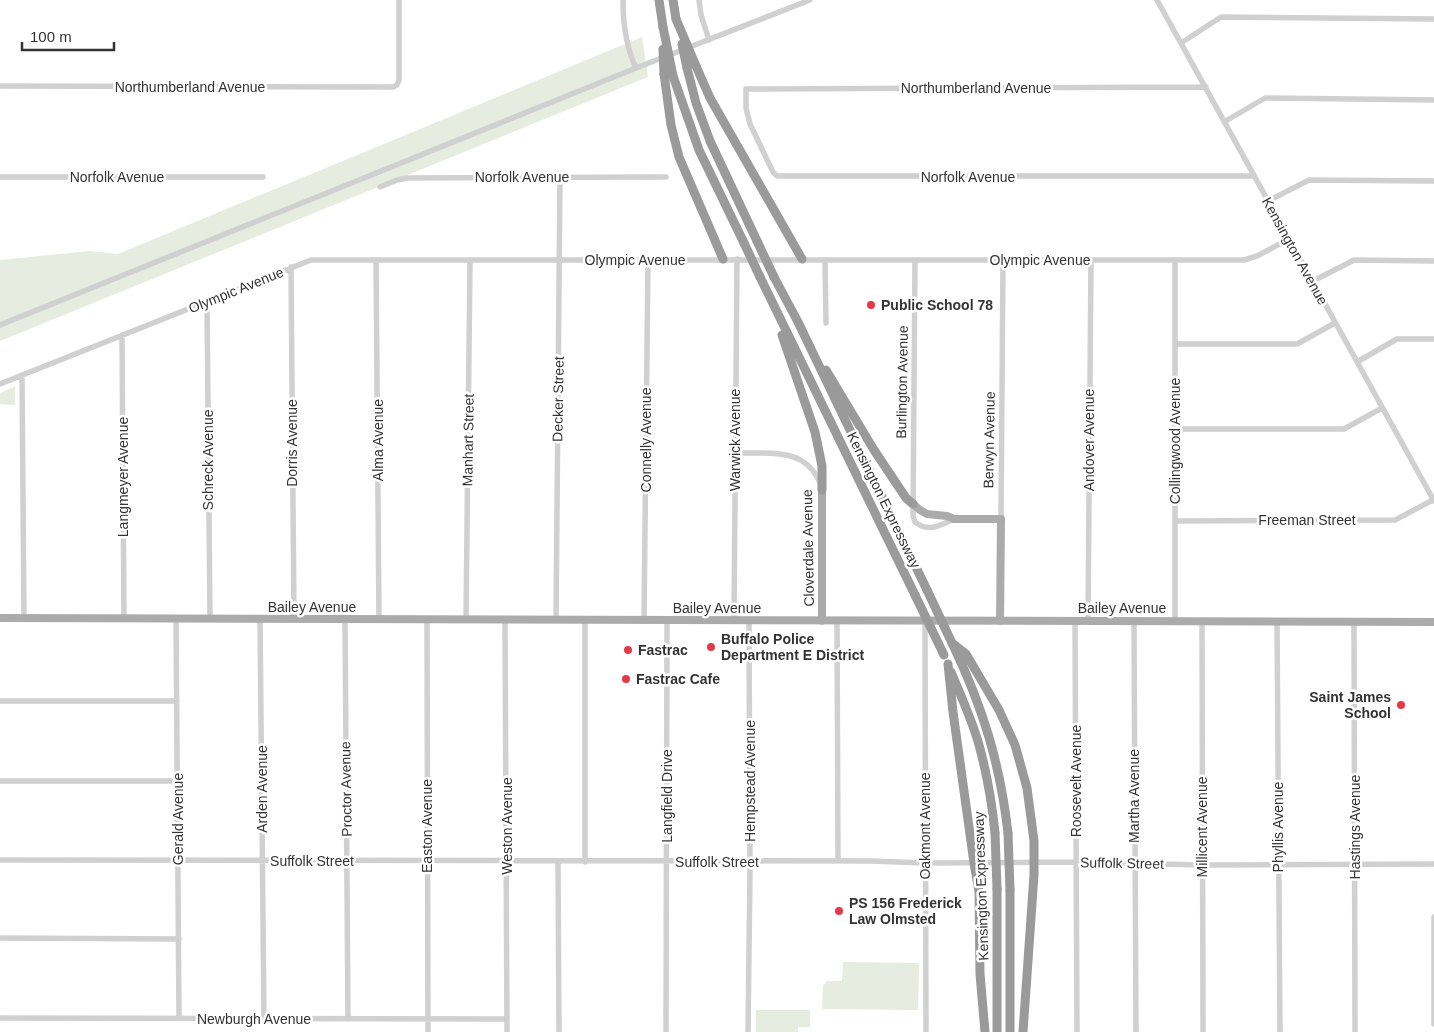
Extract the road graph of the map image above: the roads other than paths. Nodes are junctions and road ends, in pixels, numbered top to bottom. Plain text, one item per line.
1 (400, 0) edge
2 (623, 0) edge
3 (659, 0) edge
4 (672, 0) edge
5 (699, 0) edge
6 (810, 0) edge
7 (1157, 0) edge
8 (1434, 19) edge
9 (709, 40) junction
10 (1181, 43) junction
11 (691, 66) junction
12 (636, 68) junction
13 (668, 75) junction
14 (0, 86) edge
15 (1206, 87) junction
16 (746, 89) joint
17 (1434, 100) edge
18 (1224, 122) junction
19 (1254, 176) junction
20 (0, 177) edge
21 (264, 177) dead end
22 (560, 177) junction
23 (666, 177) dead end
24 (1434, 181) edge
25 (380, 187) dead end
26 (1268, 201) junction
27 (1289, 239) junction
28 (723, 259) junction
29 (736, 259) junction
30 (802, 259) junction
31 (376, 260) junction
32 (470, 260) junction
33 (559, 260) junction
34 (648, 260) junction
35 (825, 260) junction
36 (915, 260) junction
37 (1004, 260) junction
38 (1091, 260) junction
39 (1175, 260) junction
40 (1434, 261) edge
41 (291, 267) junction
42 (1312, 281) junction
43 (207, 302) junction
44 (771, 302) junction
45 (798, 322) junction
46 (826, 323) dead end
47 (1335, 323) junction
48 (0, 324) edge
49 (122, 335) junction
50 (1434, 339) edge
51 (1175, 344) junction
52 (1356, 362) junction
53 (22, 375) junction
54 (0, 384) edge
55 (1382, 408) junction
56 (1175, 429) junction
57 (735, 453) junction
58 (822, 490) junction
59 (1434, 501) edge
60 (913, 504) junction
61 (954, 519) junction
62 (1001, 519) junction
63 (1175, 521) junction
64 (0, 618) edge
65 (24, 618) junction
66 (124, 619) junction
67 (176, 619) junction
68 (210, 619) junction
69 (260, 619) junction
70 (294, 620) junction
71 (345, 620) junction
72 (379, 620) junction
73 (427, 620) junction
74 (466, 620) junction
75 (505, 620) junction
76 (556, 620) junction
77 (585, 620) junction
78 (644, 620) junction
79 (667, 620) junction
80 (734, 620) junction
81 (749, 620) junction
82 (822, 621) junction
83 (837, 621) junction
84 (925, 621) junction
85 (1000, 621) junction
86 (1076, 621) junction
87 (1088, 621) junction
88 (1134, 621) junction
89 (1175, 621) junction
90 (1202, 621) junction
91 (1277, 621) junction
92 (1354, 622) junction
93 (1434, 622) edge
94 (962, 656) junction
95 (946, 659) junction
96 (0, 701) edge
97 (177, 701) junction
98 (0, 781) edge
99 (178, 781) junction
100 (0, 860) edge
101 (178, 860) junction
102 (262, 861) junction
103 (347, 861) junction
104 (750, 861) junction
105 (838, 861) junction
106 (427, 862) junction
107 (507, 862) junction
108 (558, 862) junction
109 (585, 862) junction
110 (667, 862) junction
111 (1076, 862) junction
112 (925, 863) junction
113 (974, 863) junction
114 (1034, 863) junction
115 (1134, 864) junction
116 (1355, 864) junction
117 (1434, 864) edge
118 (1202, 865) junction
119 (1279, 865) junction
120 (1434, 917) edge
121 (0, 938) edge
122 (178, 939) junction
123 (0, 1018) edge
124 (179, 1018) junction
125 (264, 1018) junction
126 (348, 1019) junction
127 (428, 1019) junction
128 (508, 1019) junction
129 (1434, 1024) edge
130 (428, 1032) edge
131 (508, 1032) edge
132 (559, 1032) edge
133 (666, 1032) edge
134 (748, 1032) edge
135 (926, 1032) edge
136 (985, 1032) edge
137 (997, 1032) edge
138 (1010, 1032) edge
139 (1023, 1032) edge
140 (1077, 1032) edge
141 (1136, 1032) edge
142 (1203, 1032) edge
143 (1280, 1032) edge
144 (1356, 1032) edge

1 - 14 street, Northumberland Avenue
2 - 12 street
3 - 13 highway, bridge
4 - 11 highway, bridge
5 - 9 street
6 - 9 street
7 - 10 street, Kensington Avenue
8 - 10 street
9 - 12 street
10 - 15 street, Kensington Avenue
11 - 30 highway
11 - 45 highway, Kensington Expressway, bridge
12 - 48 street
13 - 28 highway
13 - 44 highway, Kensington Expressway, bridge
15 - 16 street, Northumberland Avenue
15 - 18 street, Kensington Avenue
16 - 19 street, Norfolk Avenue
17 - 18 street
18 - 19 street, Kensington Avenue
19 - 26 street, Kensington Avenue
20 - 21 street, Norfolk Avenue
22 - 23 street, Norfolk Avenue
22 - 25 street, Norfolk Avenue
22 - 33 street, Decker Street
24 - 26 street
26 - 27 street, Kensington Avenue
27 - 39 street, Olympic Avenue
27 - 42 street, Kensington Avenue
28 - 29 street, Olympic Avenue
28 - 34 street, Olympic Avenue
29 - 30 street, Olympic Avenue
29 - 57 street, Warwick Avenue
30 - 35 street, Olympic Avenue
31 - 32 street, Olympic Avenue
31 - 41 street, Olympic Avenue
31 - 72 street, Alma Avenue
32 - 33 street, Olympic Avenue
32 - 74 street, Manhart Street
33 - 34 street, Olympic Avenue
33 - 76 street, Decker Street
34 - 78 street, Connelly Avenue
35 - 36 street, Olympic Avenue
35 - 46 street
36 - 37 street, Olympic Avenue
36 - 60 street, Burlington Avenue
37 - 38 street, Olympic Avenue
37 - 62 street, Berwyn Avenue
38 - 39 street, Olympic Avenue
38 - 87 street, Andover Avenue
39 - 51 street, Collingwood Avenue
40 - 42 street
41 - 43 street, Olympic Avenue
41 - 70 street, Dorris Avenue
42 - 47 street, Kensington Avenue
43 - 49 street, Olympic Avenue
43 - 68 street, Schreck Avenue
44 - 58 highway
44 - 95 highway, Kensington Expressway, bridge
45 - 60 highway
45 - 94 highway, Kensington Expressway, bridge
47 - 51 street
47 - 52 street, Kensington Avenue
49 - 53 street, Olympic Avenue
49 - 66 street, Langmeyer Avenue
50 - 52 street
51 - 56 street, Collingwood Avenue
52 - 55 street, Kensington Avenue
53 - 54 street, Olympic Avenue
53 - 65 street
55 - 56 street
55 - 59 street, Kensington Avenue
56 - 63 street, Collingwood Avenue
57 - 58 street, Cloverdale Avenue
57 - 80 street, Warwick Avenue
58 - 82 main road, Cloverdale Avenue
59 - 63 street, Freeman Street
60 - 61 main road, Burlington Avenue
60 - 61 street, Burlington Avenue
61 - 62 main road, Burlington Avenue
62 - 85 main road, Berwyn Avenue
63 - 89 street, Collingwood Avenue
64 - 65 main road, Bailey Avenue
65 - 66 main road, Bailey Avenue
66 - 67 main road, Bailey Avenue
67 - 68 main road, Bailey Avenue
67 - 97 street, Gerald Avenue
68 - 69 main road, Bailey Avenue
69 - 70 main road, Bailey Avenue
69 - 102 street, Arden Avenue
70 - 71 main road, Bailey Avenue
71 - 72 main road, Bailey Avenue
71 - 103 street, Proctor Avenue
72 - 73 main road, Bailey Avenue
73 - 74 main road, Bailey Avenue
73 - 106 street, Easton Avenue
74 - 75 main road, Bailey Avenue
75 - 76 main road, Bailey Avenue
75 - 107 street, Weston Avenue
76 - 77 main road, Bailey Avenue
77 - 78 main road, Bailey Avenue
77 - 109 street
78 - 79 main road, Bailey Avenue
79 - 80 main road, Bailey Avenue
79 - 110 street, Langfield Drive
80 - 81 main road, Bailey Avenue
81 - 82 main road, Bailey Avenue
81 - 104 street, Hempstead Avenue
82 - 83 main road, Bailey Avenue
83 - 84 main road, Bailey Avenue
83 - 105 street
84 - 85 main road, Bailey Avenue
84 - 112 street, Oakmont Avenue
85 - 86 main road, Bailey Avenue
86 - 87 main road, Bailey Avenue
86 - 111 street, Roosevelt Avenue
87 - 88 main road, Bailey Avenue
88 - 89 main road, Bailey Avenue
88 - 115 street, Martha Avenue
89 - 90 main road, Bailey Avenue
90 - 91 main road, Bailey Avenue
90 - 118 street, Millicent Avenue
91 - 92 main road, Bailey Avenue
91 - 119 street, Phyllis Avenue
92 - 93 main road, Bailey Avenue
92 - 116 street, Hastings Avenue
94 - 114 highway
94 - 138 highway, Kensington Expressway, bridge
95 - 113 highway
95 - 137 highway, Kensington Expressway, bridge
96 - 97 street
97 - 99 street, Gerald Avenue
98 - 99 street
99 - 101 street, Gerald Avenue
100 - 101 street, Suffolk Street
101 - 102 street, Suffolk Street
101 - 122 street, Gerald Avenue
102 - 103 street, Suffolk Street
102 - 125 street, Arden Avenue
103 - 106 street, Suffolk Street
103 - 126 street, Proctor Avenue
104 - 105 street, Suffolk Street
104 - 110 street, Suffolk Street
104 - 134 street, Hempstead Avenue
105 - 112 street, Suffolk Street
106 - 107 street, Suffolk Street
106 - 127 street, Easton Avenue
107 - 108 street, Suffolk Street
107 - 128 street, Weston Avenue
108 - 109 street, Suffolk Street
108 - 132 street
109 - 110 street, Suffolk Street
110 - 133 street, Langfield Drive
111 - 114 street, Suffolk Street
111 - 115 street, Suffolk Street
111 - 140 street, Roosevelt Avenue
112 - 113 street, Suffolk Street
112 - 135 street, Oakmont Avenue
113 - 114 street, Suffolk Street
113 - 136 highway
114 - 139 highway
115 - 118 street, Suffolk Street
115 - 141 street, Martha Avenue
116 - 117 street, Suffolk Street
116 - 119 street, Suffolk Street
116 - 144 street, Hastings Avenue
118 - 119 street, Suffolk Street
118 - 142 street, Millicent Avenue
119 - 143 street, Phyllis Avenue
120 - 129 street
121 - 122 street
122 - 124 street, Gerald Avenue
123 - 124 street, Newburgh Avenue
124 - 125 street, Newburgh Avenue
125 - 126 street, Newburgh Avenue
126 - 127 street, Newburgh Avenue
127 - 128 street, Newburgh Avenue
127 - 130 street, Easton Avenue
128 - 131 street, Weston Avenue

